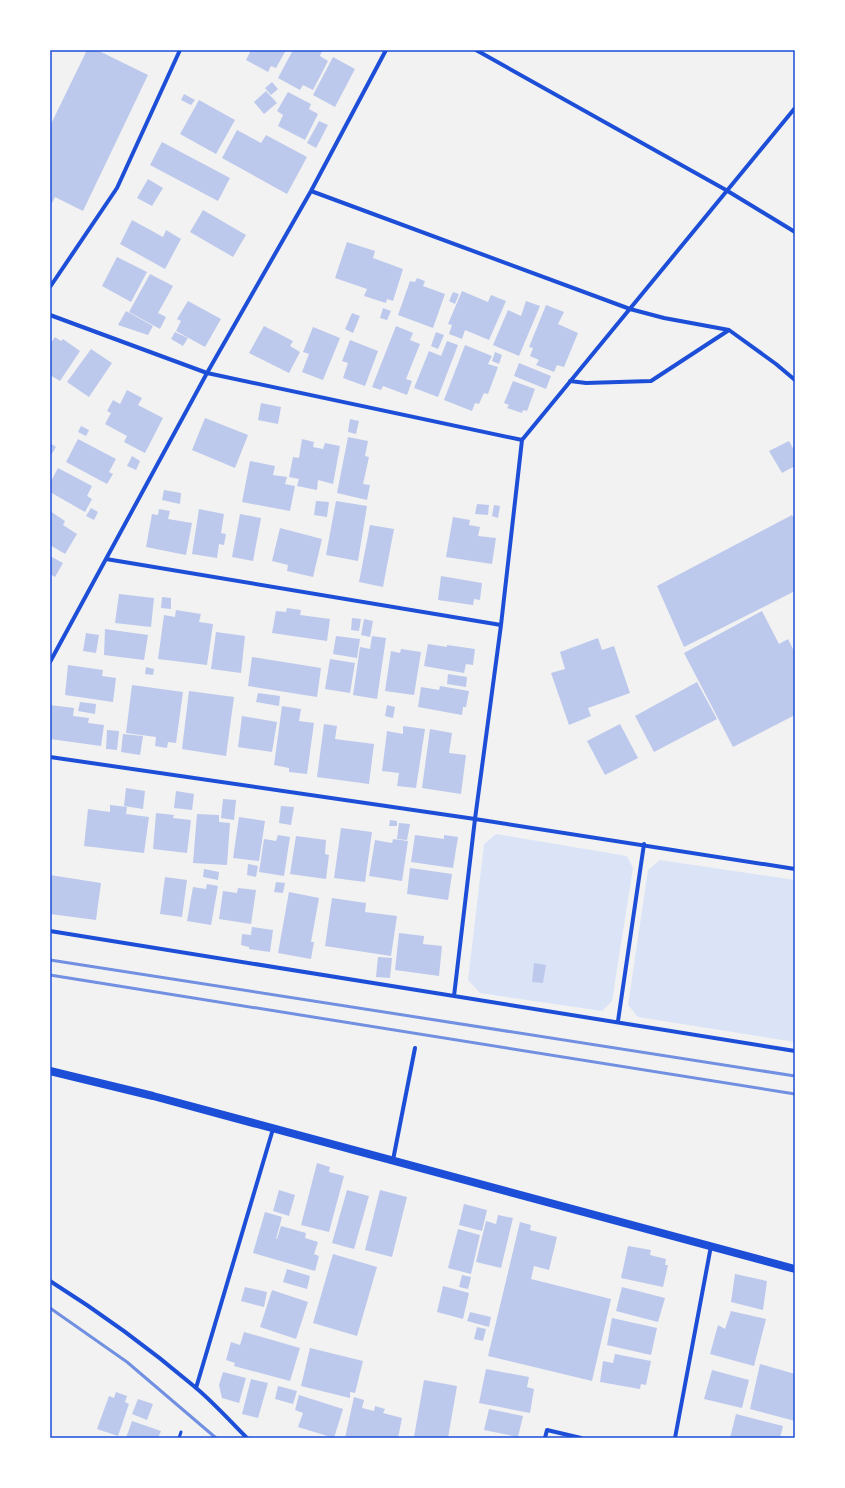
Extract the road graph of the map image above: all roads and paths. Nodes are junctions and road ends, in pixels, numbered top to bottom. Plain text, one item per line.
1 (180, 50) edge
2 (386, 50) edge
3 (476, 50) edge
4 (795, 108) edge
5 (726, 190) junction
6 (311, 191) junction
7 (795, 232) edge
8 (50, 287) edge
9 (630, 308) junction
10 (50, 315) edge
11 (729, 330) junction
12 (207, 373) junction
13 (795, 380) edge
14 (570, 381) junction
15 (522, 440) junction
16 (106, 559) junction
17 (501, 625) junction
18 (50, 662) edge
19 (50, 758) edge
20 (475, 818) junction
21 (644, 844) junction
22 (795, 869) edge
23 (50, 931) edge
24 (454, 996) junction
25 (618, 1021) junction
26 (415, 1048) dead end
27 (795, 1051) edge
28 (50, 1071) edge
29 (273, 1129) junction
30 (393, 1161) junction
31 (711, 1246) junction
32 (795, 1269) edge
33 (50, 1281) edge
34 (196, 1388) junction
35 (181, 1432) dead end
36 (179, 1438) edge
37 (247, 1438) edge
38 (545, 1438) edge
39 (581, 1438) edge
40 (675, 1438) edge

1 - 8 street
2 - 6 street
3 - 5 street
4 - 5 street
5 - 7 street
5 - 9 street
6 - 9 street
6 - 12 street
9 - 11 street
9 - 14 street
10 - 12 street
11 - 13 street
11 - 14 street
12 - 15 street
12 - 16 street
14 - 15 street
15 - 17 street
16 - 17 street
16 - 18 street
17 - 20 street
19 - 20 street
20 - 21 street
20 - 24 street
21 - 22 street
21 - 25 street
23 - 24 street
24 - 25 street
25 - 27 street
26 - 30 street
28 - 29 main road
29 - 30 main road
29 - 34 street
30 - 31 main road
31 - 32 main road
31 - 40 street
33 - 34 street
34 - 37 street
35 - 36 lane
38 - 39 street

